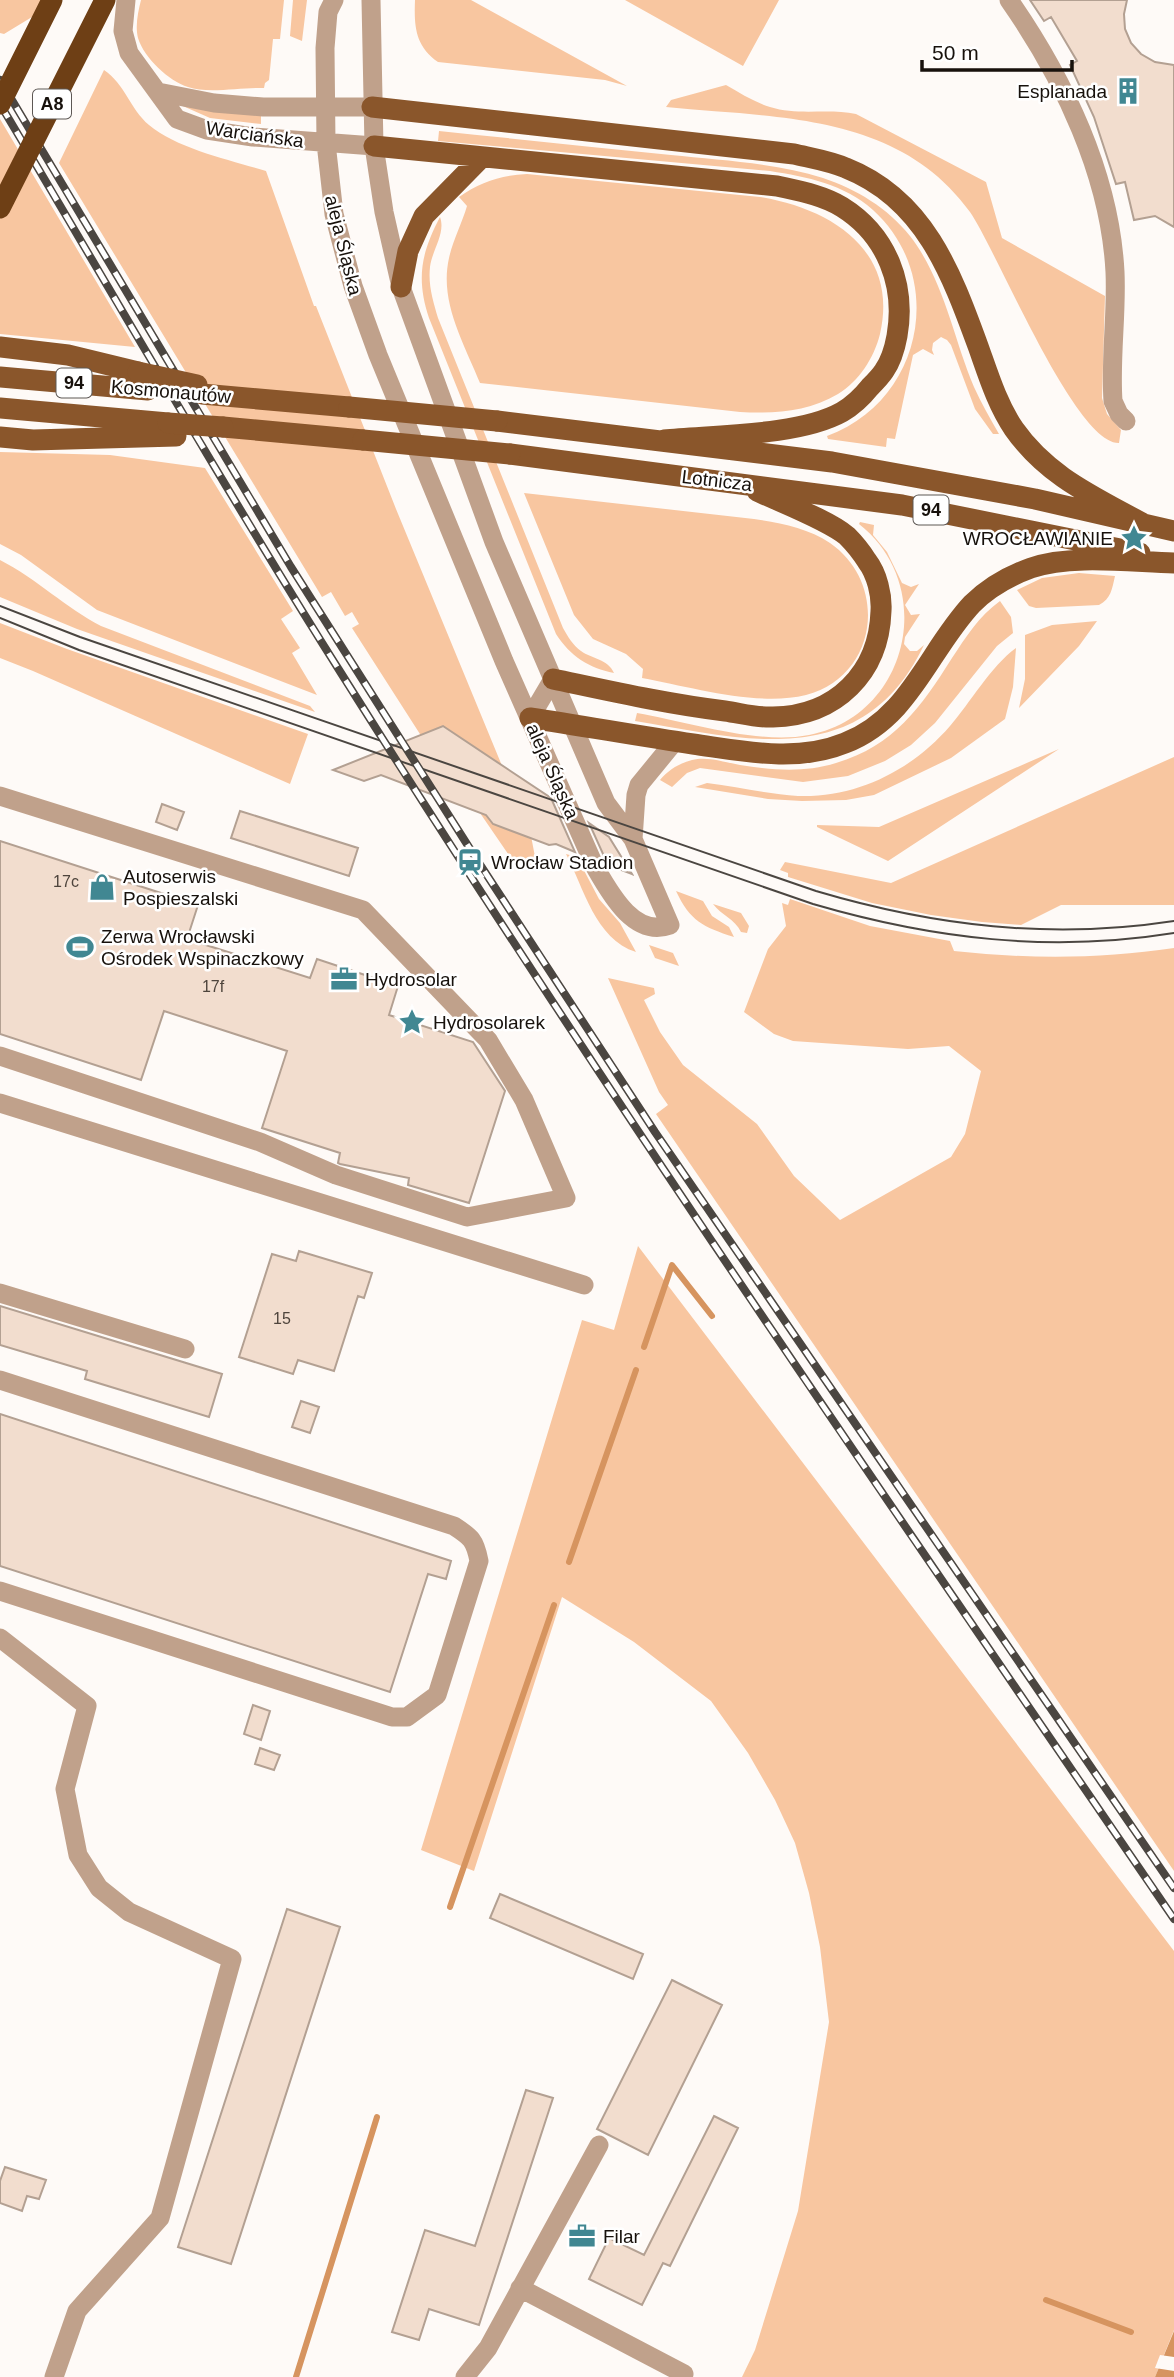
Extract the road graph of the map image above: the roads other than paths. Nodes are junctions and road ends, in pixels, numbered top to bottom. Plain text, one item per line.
1 (52, 0) edge
2 (105, 0) edge
3 (126, 0) edge
4 (334, 0) edge
5 (371, 0) edge
6 (1009, 0) edge
7 (158, 92) junction
8 (0, 104) edge
9 (326, 106) junction
10 (372, 107) junction
11 (326, 143) junction
12 (374, 146) junction
13 (482, 157) junction
14 (0, 208) edge
15 (401, 286) junction
16 (0, 347) edge
17 (0, 377) edge
18 (143, 381) junction
19 (258, 399) joint
20 (0, 408) edge
21 (1126, 421) dead end
22 (172, 429) junction
23 (0, 437) edge
24 (664, 440) junction
25 (739, 482) junction
26 (1132, 519) junction
27 (1174, 531) edge
28 (1174, 562) edge
29 (552, 679) junction
30 (530, 718) junction
31 (572, 724) junction
32 (675, 741) junction
33 (0, 796) edge
34 (633, 839) junction
35 (0, 1056) edge
36 (0, 1102) edge
37 (584, 1284) dead end
38 (0, 1293) edge
39 (185, 1349) dead end
40 (0, 1380) edge
41 (0, 1591) edge
42 (0, 1638) edge
43 (599, 2145) dead end
44 (520, 2288) junction
45 (684, 2374) dead end
46 (54, 2377) edge
47 (465, 2377) edge

1 - 8 highway, A8, bridge
2 - 14 highway, A8, bridge
3 - 7 street, Warciańska
4 - 9 street, aleja Śląska
5 - 10 street, aleja Śląska
6 - 21 street
7 - 9 street, Warciańska
7 - 11 street, Warciańska
9 - 10 street, Warciańska
9 - 11 street, aleja Śląska
10 - 12 street, aleja Śląska
10 - 26 main road
11 - 12 street, Warciańska
11 - 30 street, aleja Śląska
12 - 13 main road
12 - 15 street, aleja Śląska
13 - 15 main road
13 - 24 main road
15 - 29 street, aleja Śląska
16 - 18 main road
17 - 18 main road, Kosmonautów / 94
18 - 19 main road, Kosmonautów / 94
19 - 24 main road, Lotnicza / 94, bridge
20 - 22 main road, Kosmonautów / 94
22 - 23 main road
22 - 25 main road, Lotnicza / 94, bridge
24 - 26 main road, Lotnicza / 94
25 - 28 main road, Lotnicza / 94
25 - 29 main road
26 - 27 main road, Lotnicza / 94
28 - 32 main road
29 - 30 street
29 - 31 street, aleja Śląska
30 - 31 main road
30 - 34 street, aleja Śląska
31 - 32 main road
31 - 34 street, aleja Śląska
32 - 34 street
33 - 35 street
36 - 37 street
38 - 39 street
40 - 41 street
42 - 46 street
43 - 44 street
44 - 45 street
44 - 47 street

